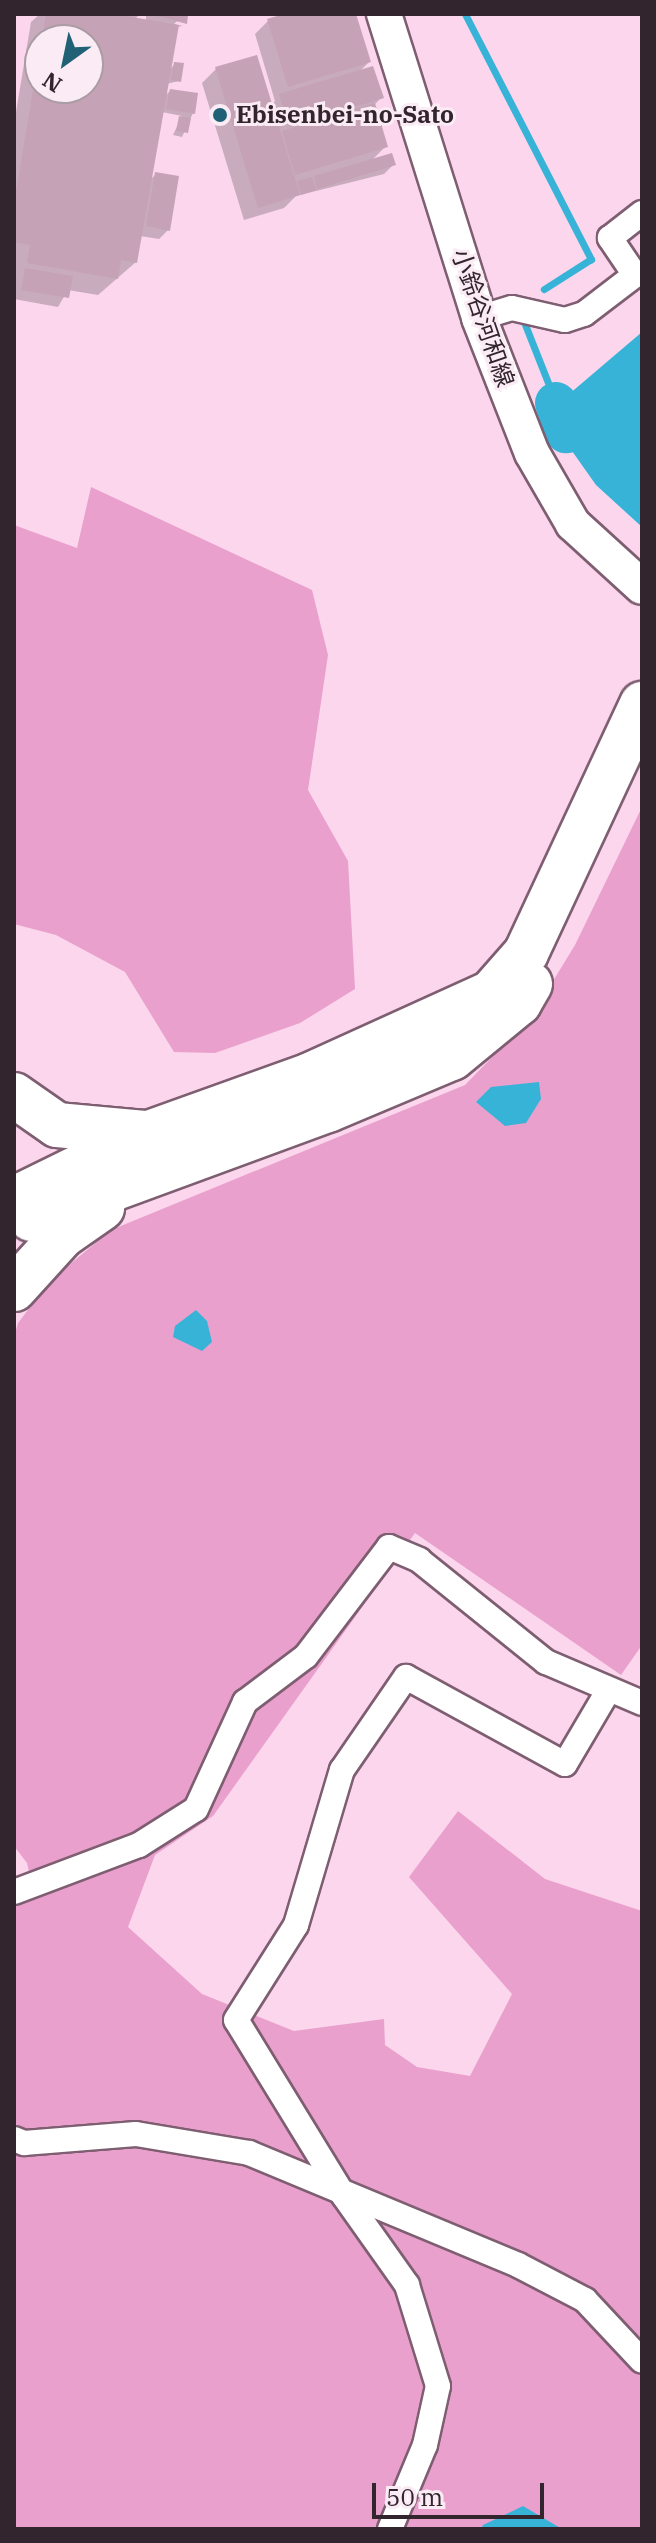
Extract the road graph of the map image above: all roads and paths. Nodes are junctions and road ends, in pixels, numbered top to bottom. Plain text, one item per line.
1 (384, 14) edge
2 (642, 213) edge
3 (479, 318) junction
4 (642, 587) edge
5 (642, 704) edge
6 (642, 756) edge
7 (14, 1095) edge
8 (149, 1133) junction
9 (152, 1177) junction
10 (14, 1199) edge
11 (14, 1226) edge
12 (14, 1289) edge
13 (608, 1691) junction
14 (642, 1703) edge
15 (14, 1892) edge
16 (14, 2139) edge
17 (344, 2196) junction
18 (642, 2361) edge
19 (390, 2529) edge

1 - 3 main road, 小鈴谷河和線
2 - 3 street
3 - 4 main road, 小鈴谷河和線
5 - 8 highway
6 - 9 highway
7 - 8 highway
8 - 10 highway
9 - 11 highway
9 - 12 highway
13 - 14 street
13 - 15 street
13 - 17 street
16 - 17 street
17 - 18 street
17 - 19 street

